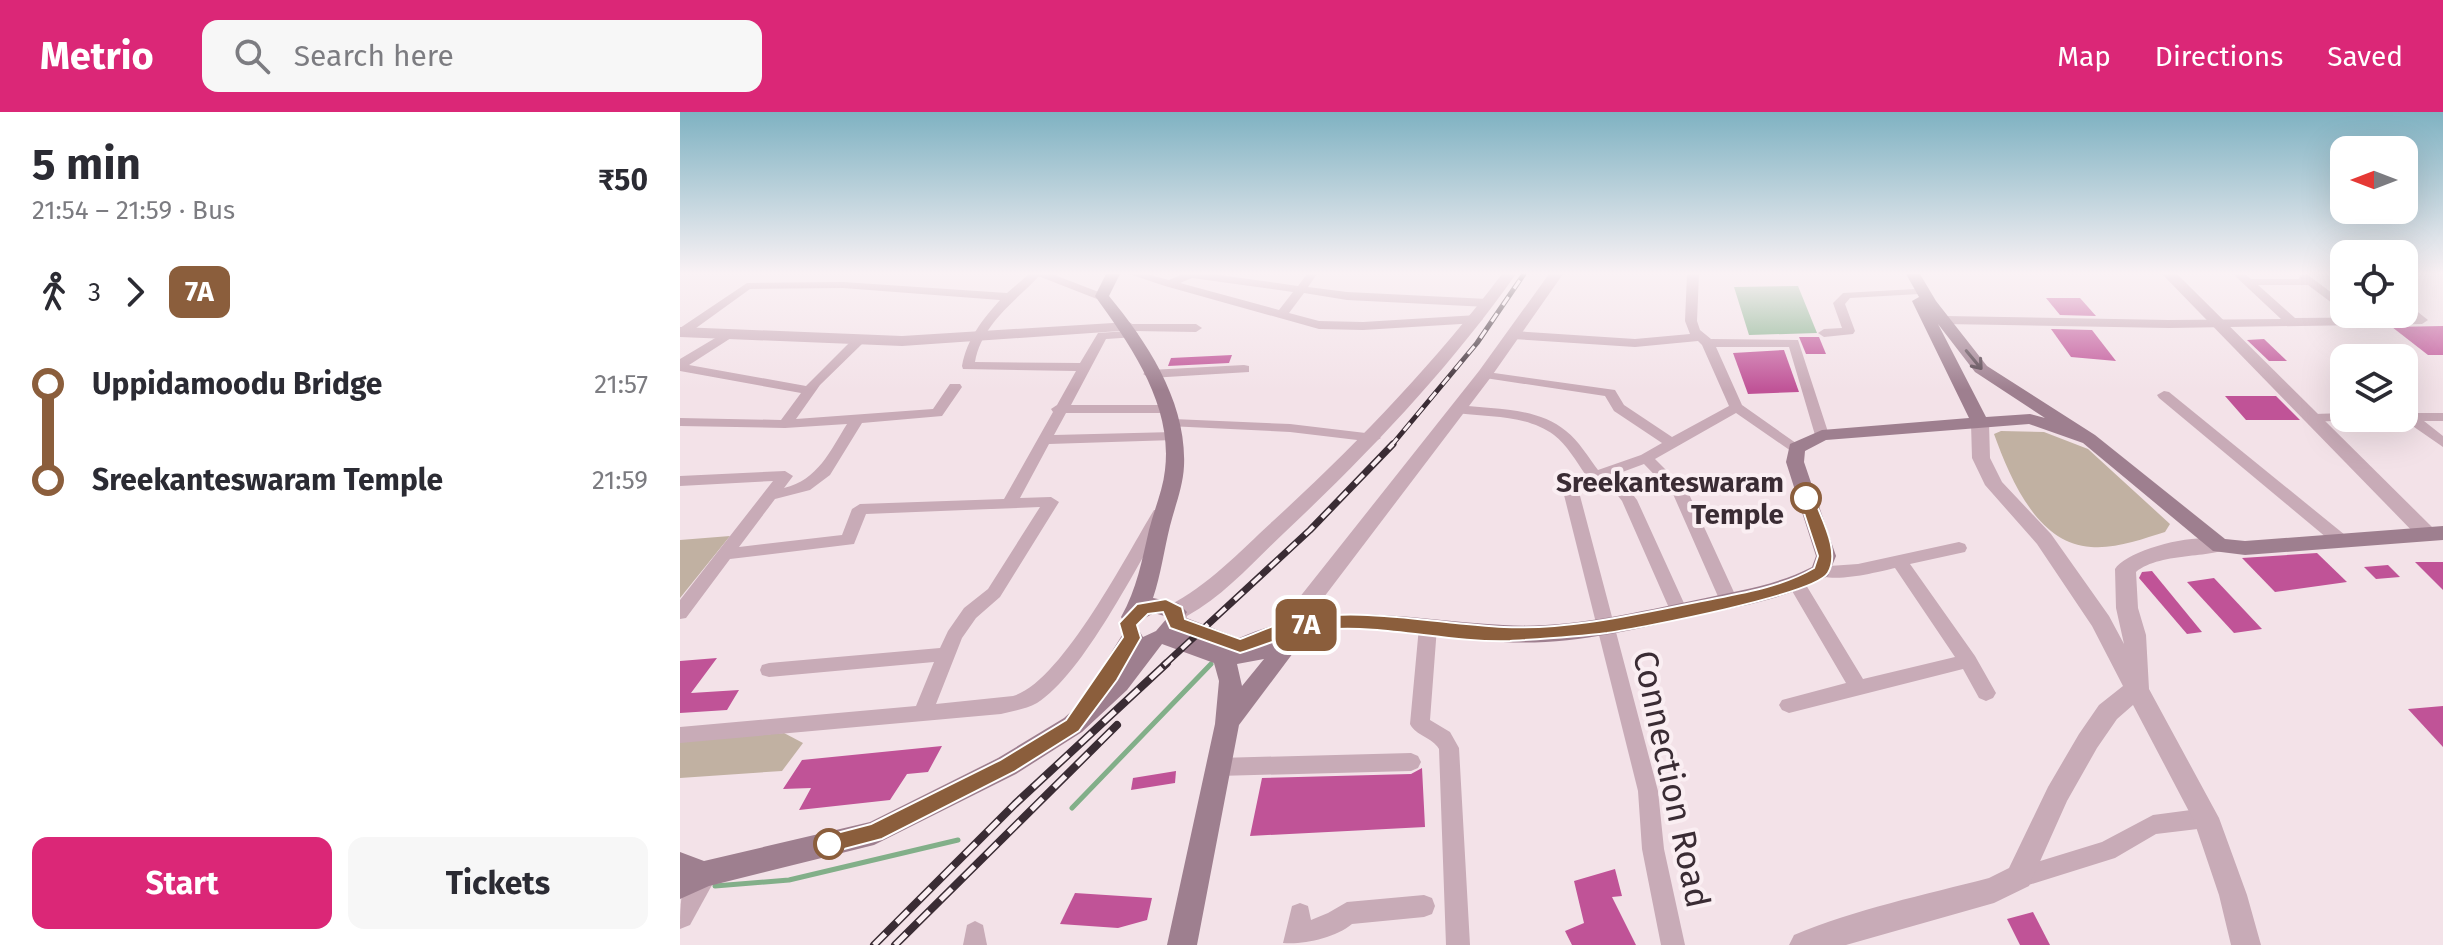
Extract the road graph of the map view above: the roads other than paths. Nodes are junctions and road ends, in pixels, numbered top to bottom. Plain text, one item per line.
1 (711, 313) edge
2 (997, 313) edge
3 (1115, 313) edge
4 (1270, 313) edge
5 (1284, 313) edge
6 (1464, 313) edge
7 (1480, 313) edge
8 (1529, 313) edge
9 (1691, 313) edge
10 (1843, 313) edge
11 (1925, 313) edge
12 (1940, 313) edge
13 (2208, 313) edge
14 (2282, 313) edge
15 (1281, 316) junction
16 (2330, 319) edge
17 (1945, 320) junction
18 (2291, 321) junction
19 (2217, 322) junction
20 (1196, 328) dead end
21 (1130, 331) junction
22 (1824, 333) dead end
23 (682, 334) edge
24 (727, 335) junction
25 (1513, 335) junction
26 (980, 336) junction
27 (1705, 340) junction
28 (858, 341) junction
29 (680, 366) edge
30 (1084, 367) junction
31 (1244, 369) dead end
32 (1150, 374) junction
33 (1485, 374) junction
34 (955, 387) dead end
35 (808, 390) junction
36 (2164, 395) dead end
37 (1736, 407) junction
38 (1058, 409) junction
39 (1457, 409) junction
40 (2330, 417) edge
41 (2418, 417) edge
42 (2443, 417) edge
43 (2315, 418) junction
44 (856, 421) junction
45 (680, 422) edge
46 (1171, 423) junction
47 (1980, 423) junction
48 (785, 424) junction
49 (2418, 425) edge
50 (1822, 435) junction
51 (1374, 438) junction
52 (2089, 439) junction
53 (1042, 440) junction
54 (2443, 443) edge
55 (1673, 444) junction
56 (1796, 448) junction
57 (1646, 458) junction
58 (1602, 475) junction
59 (680, 481) edge
60 (772, 495) junction
61 (1169, 501) junction
62 (1008, 505) junction
63 (2434, 533) edge
64 (2339, 539) junction
65 (2220, 546) junction
66 (1959, 548) dead end
67 (727, 554) junction
68 (1899, 561) junction
69 (1821, 571) junction
70 (1797, 584) junction
71 (1146, 601) junction
72 (1729, 601) junction
73 (1679, 612) junction
74 (680, 613) edge
75 (1607, 626) junction
76 (1428, 627) junction
77 (1160, 629) junction
78 (1287, 638) junction
79 (1231, 651) junction
80 (947, 654) junction
81 (1968, 661) junction
82 (769, 670) dead end
83 (1857, 686) junction
84 (1252, 687) junction
85 (2137, 689) junction
86 (1986, 693) dead end
87 (1789, 705) dead end
88 (924, 711) junction
89 (1227, 724) junction
90 (680, 735) edge
91 (1411, 762) dead end
92 (1218, 767) junction
93 (2206, 818) junction
94 (2019, 877) junction
95 (687, 887) edge
96 (1424, 906) dead end
97 (1297, 932) edge
98 (1182, 945) edge
99 (1458, 945) edge
100 (1673, 945) edge
101 (1804, 945) edge
102 (2246, 945) edge

1 - 23 street
2 - 26 street
3 - 21 main road
4 - 15 street
5 - 15 street
6 - 15 street
7 - 51 street
8 - 25 street
9 - 27 street
10 - 22 street
11 - 47 main road
12 - 17 main road
13 - 19 street
14 - 18 street
16 - 18 street
17 - 19 street
17 -> 52 main road
18 - 19 street
19 - 43 street
20 - 21 street
21 - 26 street
21 - 30 street
21 - 32 main road
23 - 24 street
24 - 28 street
24 - 29 street
25 - 27 street
25 - 33 street
26 - 28 street
26 - 30 street
27 - 37 street
27 - 50 street
28 - 35 street
29 - 35 street
30 - 38 street
31 - 32 street
32 - 46 main road
33 - 39 street
33 - 55 street
34 - 44 street
35 - 48 street
36 - 64 street
37 - 55 street
37 - 56 street
38 - 46 street
38 - 53 street
39 - 58 street
39 - 78 street
40 - 43 street
41 - 42 street
43 - 63 street
44 - 48 street
44 - 60 street
45 - 48 street
46 - 51 street
46 - 53 street
46 - 61 main road
47 - 50 main road
47 - 52 main road
47 - 85 street
49 - 54 street
50 - 56 main road
51 - 77 street
52 - 65 main road
53 - 62 street
55 - 57 street
56 - 69 main road
57 - 58 street
57 - 72 street
58 - 73 street
58 - 75 street, Connection Road
59 - 60 street
60 - 67 street
61 - 71 main road
61 - 88 street
62 - 67 street
62 - 80 street
63 - 64 main road
64 - 65 main road
65 - 85 street
66 - 68 street
67 - 74 street
68 - 69 street
68 - 81 street
69 - 70 main road
70 - 72 main road
70 - 83 street
71 - 77 main road
71 - 77 main road
72 - 73 main road
73 - 75 main road
75 - 76 main road
75 - 100 street, Connection Road
76 - 78 main road
76 - 99 street
77 - 79 main road
77 - 95 main road
78 - 79 main road
78 - 84 main road
79 - 84 main road
79 - 89 main road
80 - 82 street
80 - 88 street
81 - 83 street
81 - 86 street
83 - 87 street
84 - 89 main road
85 - 93 street
85 - 94 street
88 - 90 street
89 - 92 main road
91 - 92 street
92 - 98 main road
93 - 94 street
93 - 102 street
94 - 101 street
96 - 97 street

